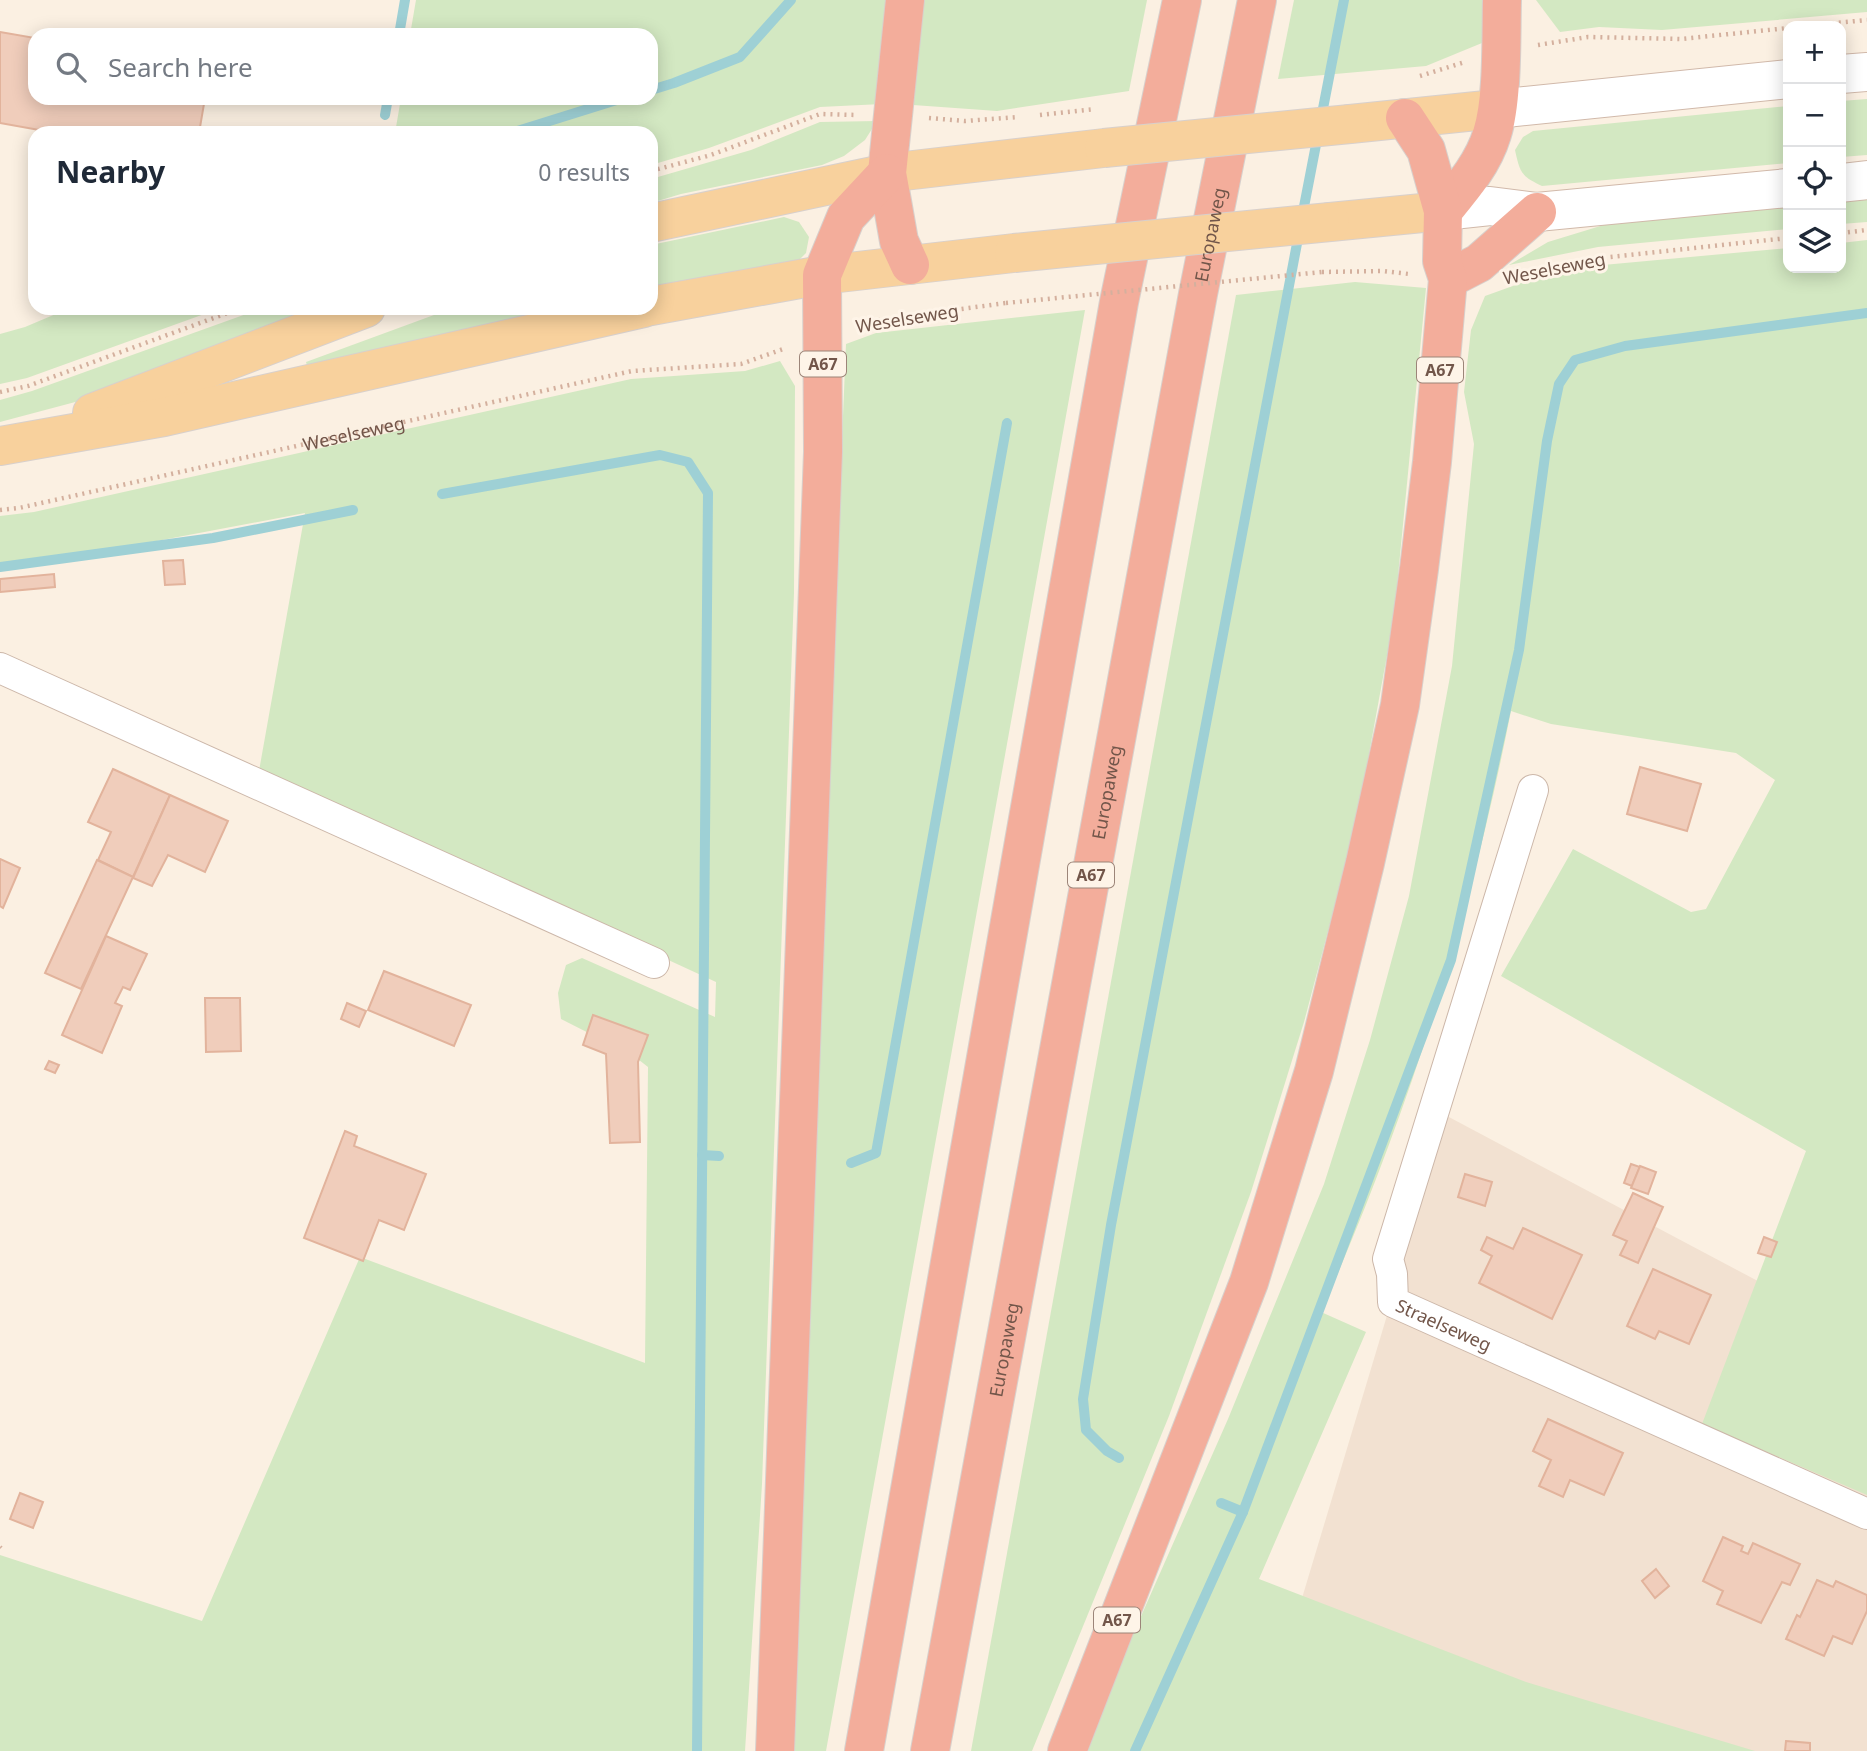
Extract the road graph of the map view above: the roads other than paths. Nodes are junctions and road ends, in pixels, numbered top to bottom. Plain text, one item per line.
1 (905, 0) edge
2 (1182, 0) edge
3 (1257, 0) edge
4 (1502, 0) edge
5 (1867, 72) edge
6 (1846, 74) edge
7 (1783, 80) edge
8 (1496, 109) junction
9 (1405, 118) junction
10 (887, 173) junction
11 (1867, 180) edge
12 (1846, 182) edge
13 (1783, 188) edge
14 (1443, 211) junction
15 (1536, 212) junction
16 (658, 222) edge
17 (910, 265) junction
18 (822, 275) junction
19 (1448, 279) junction
20 (658, 305) edge
21 (348, 315) edge
22 (613, 315) edge
23 (6, 445) edge
24 (0, 668) edge
25 (1534, 790) dead end
26 (654, 963) dead end
27 (1867, 1514) edge
28 (775, 1751) edge
29 (864, 1751) edge
30 (930, 1751) edge
31 (1067, 1751) edge

1 - 10 highway
2 - 29 highway
3 - 30 highway, Europaweg / A67
4 - 8 highway
5 - 6 main road
7 - 8 main road
8 - 9 main road
8 - 14 highway
9 - 10 main road, bridge
9 - 14 highway, A67
10 - 16 main road
10 - 17 highway
10 - 18 highway, A67
11 - 12 main road
13 - 15 main road
14 - 15 main road
14 - 17 main road, bridge
14 - 19 highway, A67
15 - 19 highway
17 - 18 main road
18 - 20 main road
18 - 28 highway, A67
19 - 31 highway, A67
21 - 23 main road
22 - 23 main road
24 - 26 street
25 - 27 street, Straelseweg

